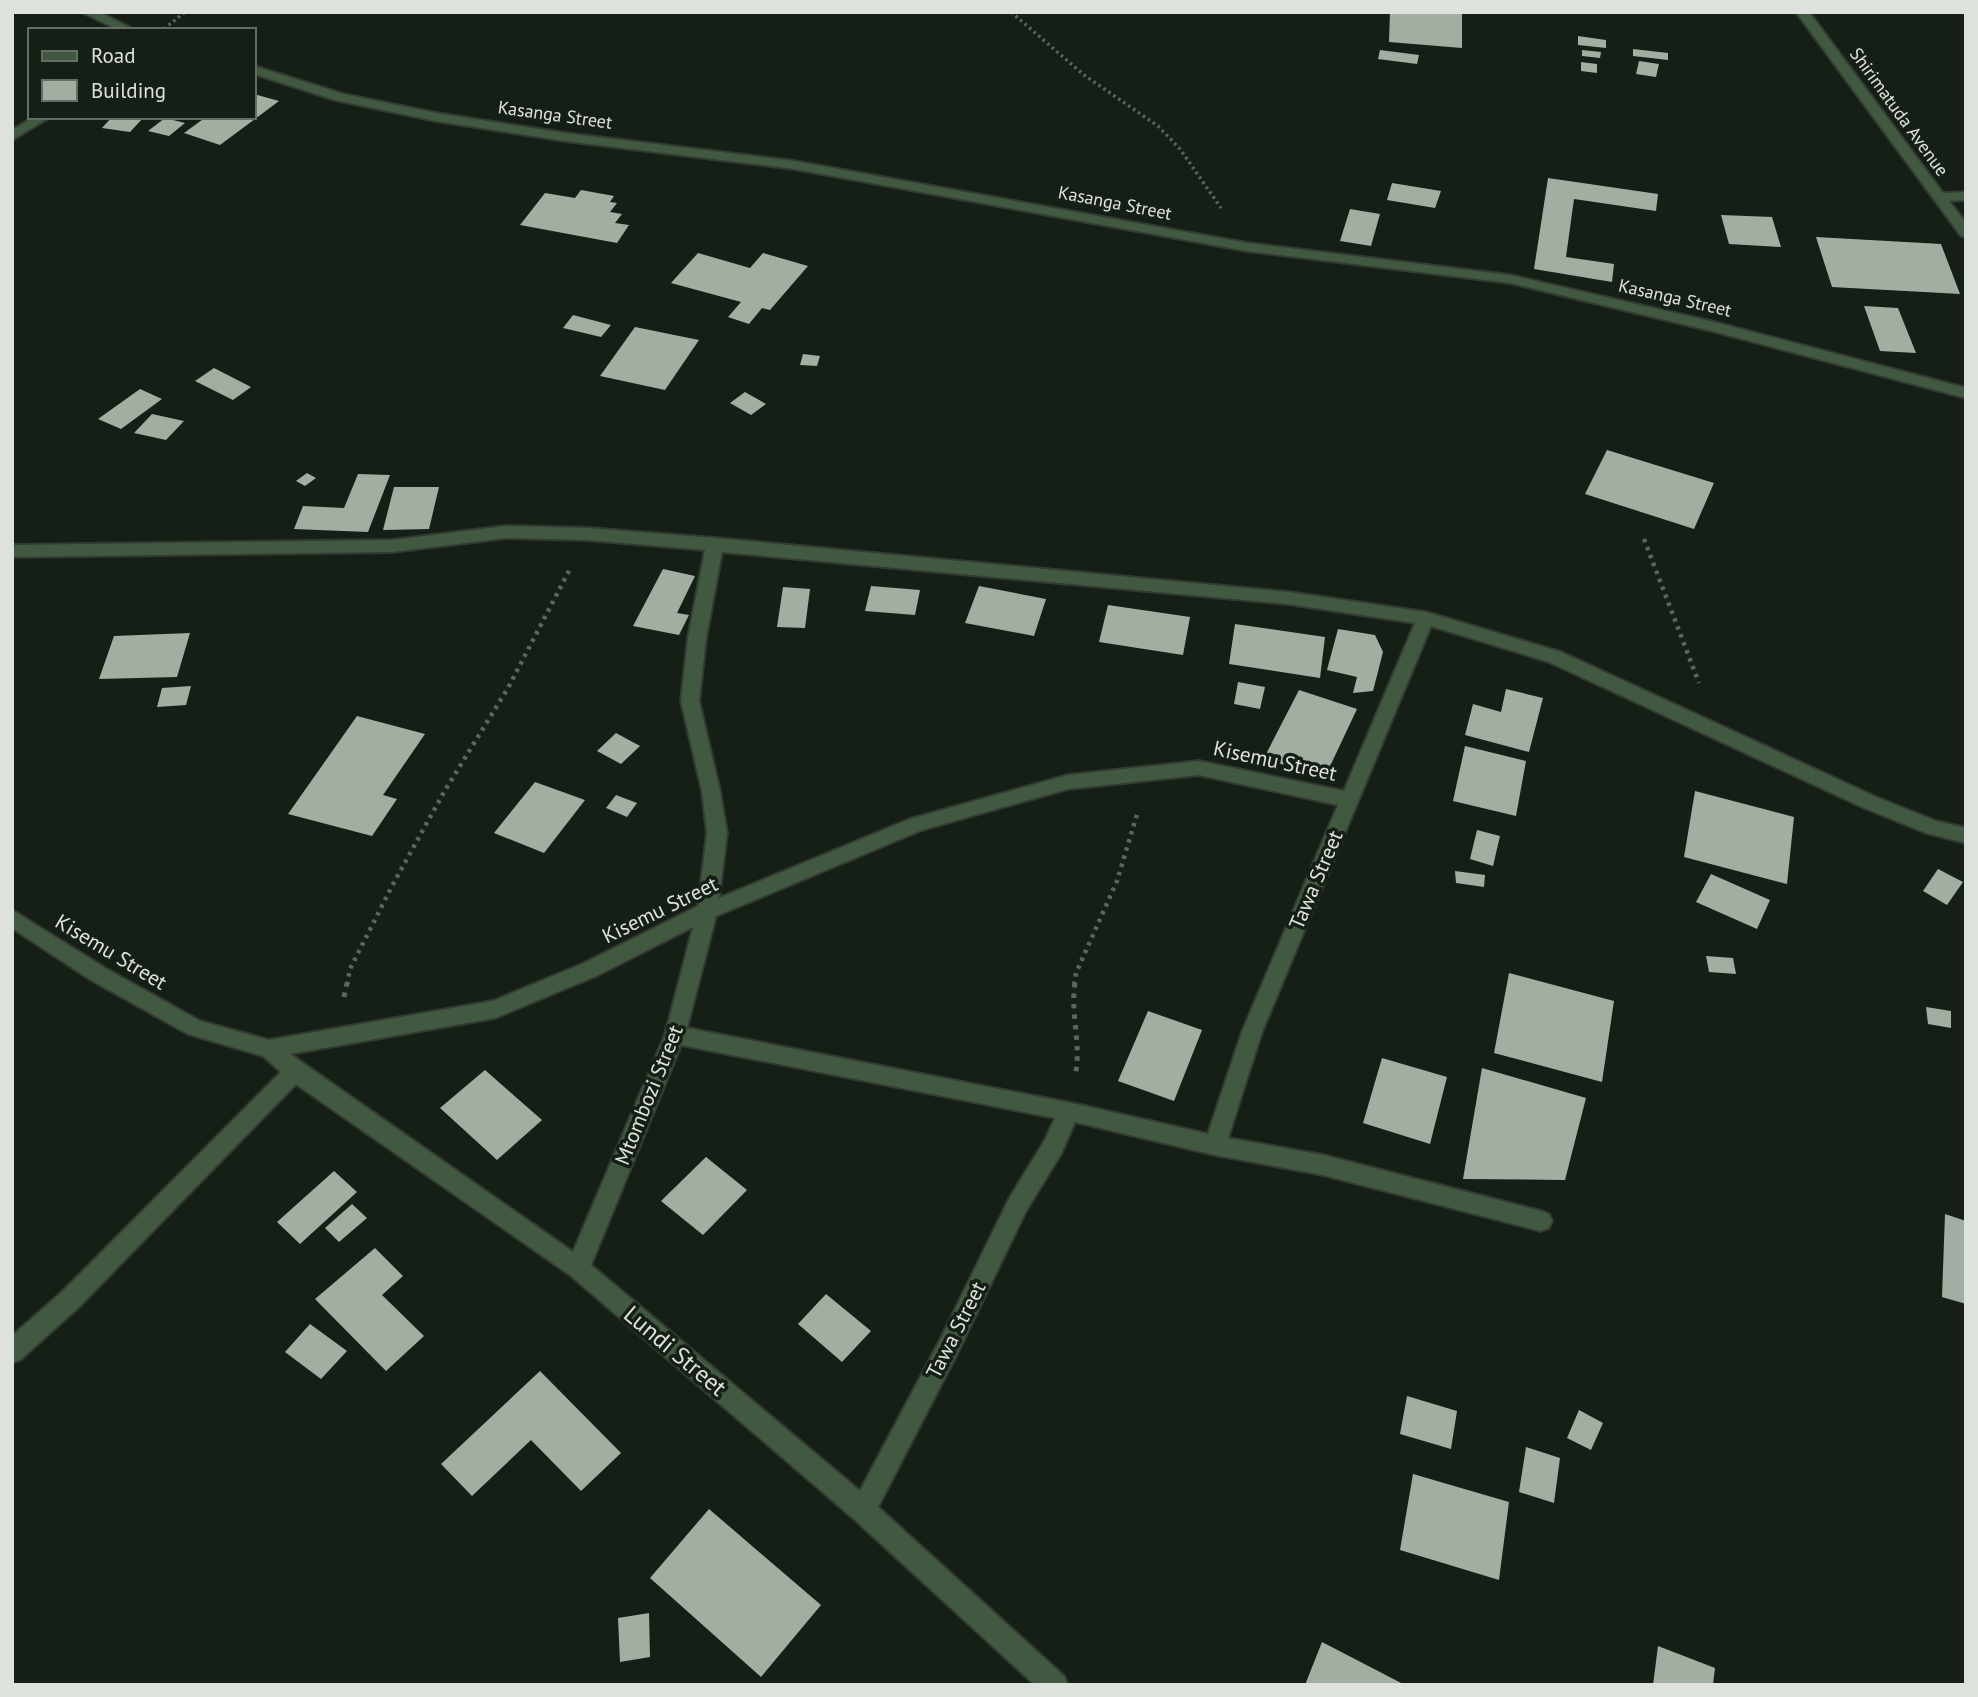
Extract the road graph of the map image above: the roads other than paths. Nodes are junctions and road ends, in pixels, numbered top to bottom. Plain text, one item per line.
1 (88, 12) edge
2 (1802, 12) edge
3 (125, 28) edge
4 (256, 72) edge
5 (41, 119) edge
6 (12, 136) edge
7 (1966, 196) edge
8 (1940, 197) junction
9 (1966, 233) edge
10 (1966, 393) edge
11 (715, 544) junction
12 (12, 551) edge
13 (1426, 618) junction
14 (1350, 800) junction
15 (1966, 836) edge
16 (707, 911) junction
17 (12, 918) edge
18 (675, 1035) junction
19 (269, 1049) junction
20 (295, 1070) junction
21 (1069, 1112) junction
22 (1215, 1145) junction
23 (1541, 1221) dead end
24 (578, 1268) junction
25 (12, 1352) edge
26 (863, 1510) junction
27 (1055, 1685) edge

1 - 3 street
2 - 8 street, Shirimatuda Avenue
4 - 10 street, Kasanga Street
5 - 6 street
7 - 8 street
8 - 9 street, Shirimatuda Avenue
11 - 12 street
11 - 13 street
11 - 16 street, Mtombozi Street
13 - 14 street, Tawa Street
13 - 15 street
14 - 16 street, Kisemu Street
14 - 22 street, Tawa Street
16 - 18 street, Mtombozi Street
16 - 19 street, Kisemu Street
17 - 19 street, Kisemu Street
18 - 21 street
18 - 24 street, Mtombozi Street
19 - 20 street, Lundi Street
20 - 24 street, Lundi Street
20 - 25 street
21 - 22 street
21 - 26 street, Tawa Street
22 - 23 street
24 - 26 street, Lundi Street
26 - 27 street, Lundi Street

